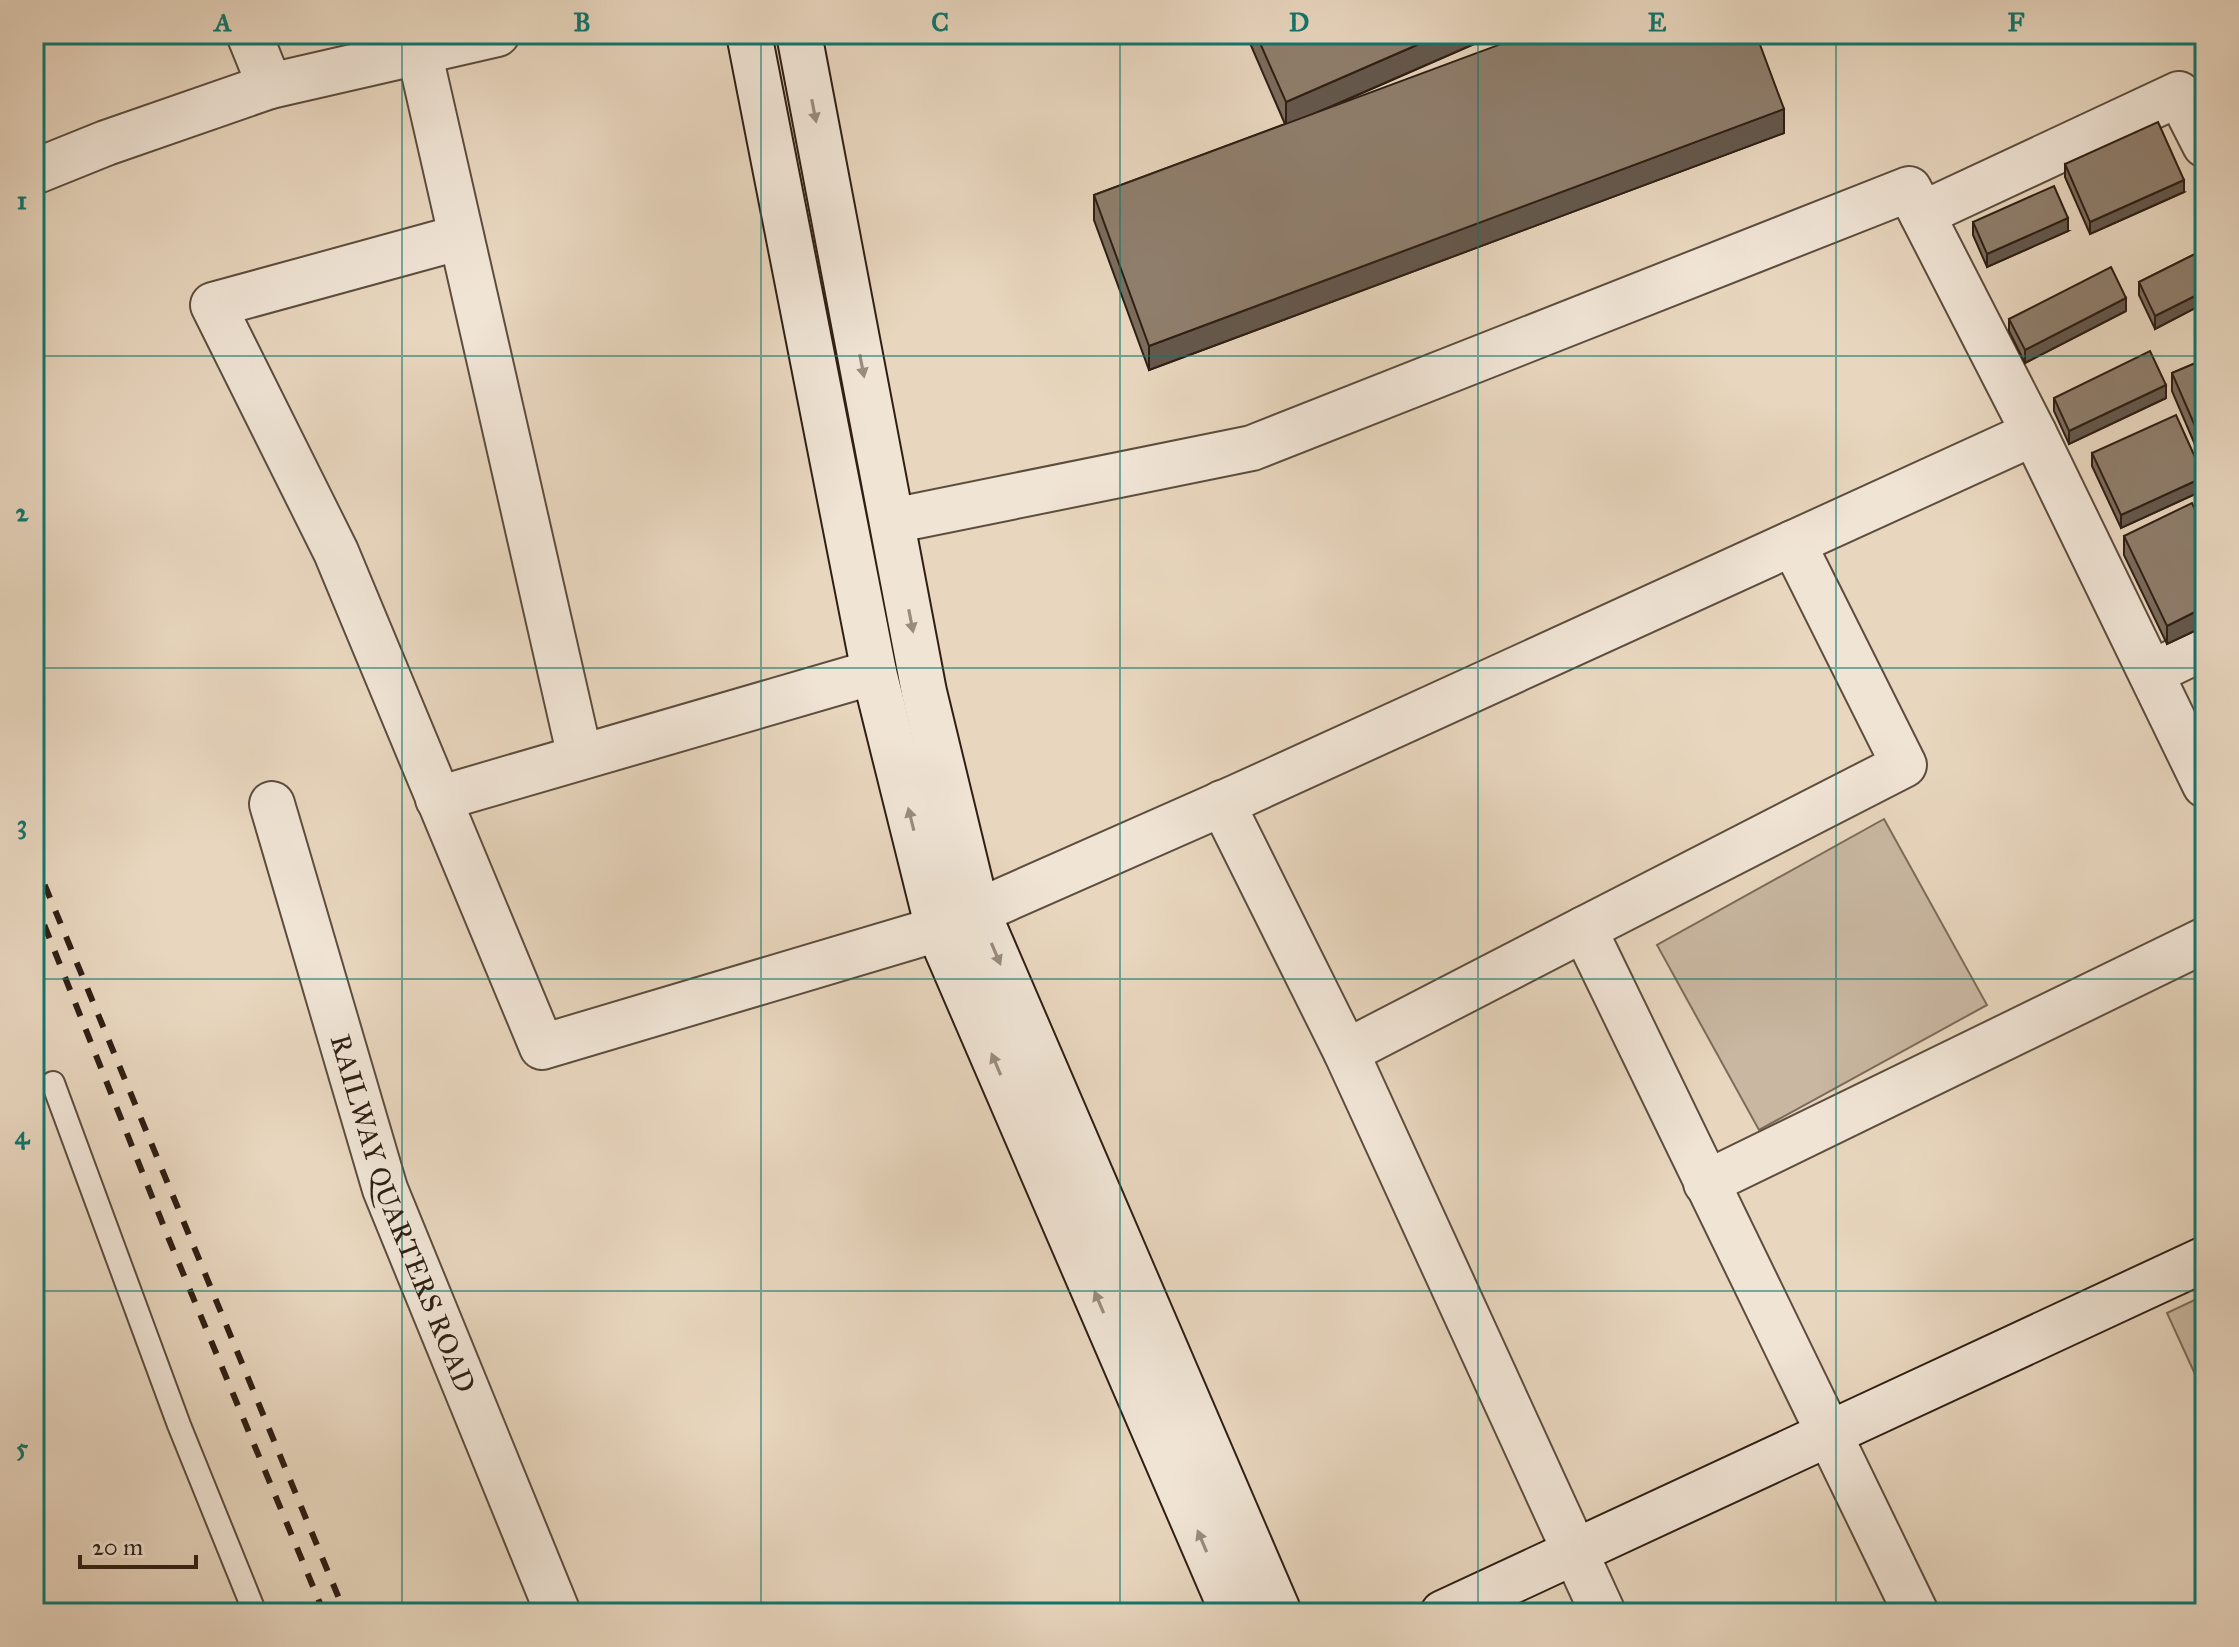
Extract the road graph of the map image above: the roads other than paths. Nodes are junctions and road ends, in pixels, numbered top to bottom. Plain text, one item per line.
1 (249, 34) edge
2 (497, 34) edge
3 (749, 34) edge
4 (799, 34) edge
5 (419, 51) junction
6 (270, 86) junction
7 (2192, 87) edge
8 (2205, 145) edge
9 (34, 172) edge
10 (1922, 214) junction
11 (461, 237) junction
12 (2034, 433) junction
13 (892, 521) junction
14 (1793, 543) junction
15 (2205, 647) edge
16 (874, 672) junction
17 (2151, 673) junction
18 (580, 757) junction
19 (2205, 785) edge
20 (438, 799) junction
21 (1222, 803) junction
22 (272, 804) dead end
23 (977, 911) junction
24 (938, 929) junction
25 (1584, 929) junction
26 (2205, 940) edge
27 (1346, 1052) junction
28 (53, 1083) dead end
29 (1706, 1183) junction
30 (2205, 1259) edge
31 (1827, 1433) junction
32 (1573, 1550) junction
33 (255, 1613) edge
34 (558, 1613) edge
35 (1233, 1613) edge
36 (1279, 1613) edge
37 (1443, 1613) edge
38 (1603, 1613) edge
39 (1916, 1613) edge

1 - 6 street
2 - 5 street
3 - 16 street
4 -> 13 street
5 - 6 street
5 - 11 street
6 - 9 street
7 - 8 street
7 - 10 street
10 - 12 street
10 - 13 street
11 - 18 street
11 - 20 street
12 - 14 street
12 - 17 street
13 -> 23 street
14 - 21 street
14 - 25 street
15 - 17 street
16 - 18 street
24 -> 16 street
17 - 19 street
18 - 20 street
20 - 24 street
21 - 23 street
21 - 27 street
22 - 34 street, RAILWAY QUARTERS ROAD
23 - 24 street
23 -> 36 street
35 -> 24 street
25 - 27 street
25 - 29 street
26 - 29 street
27 - 32 street
28 - 33 lane
29 - 31 street
30 - 31 street
31 - 32 street
31 - 39 street
32 - 37 street
32 - 38 street

